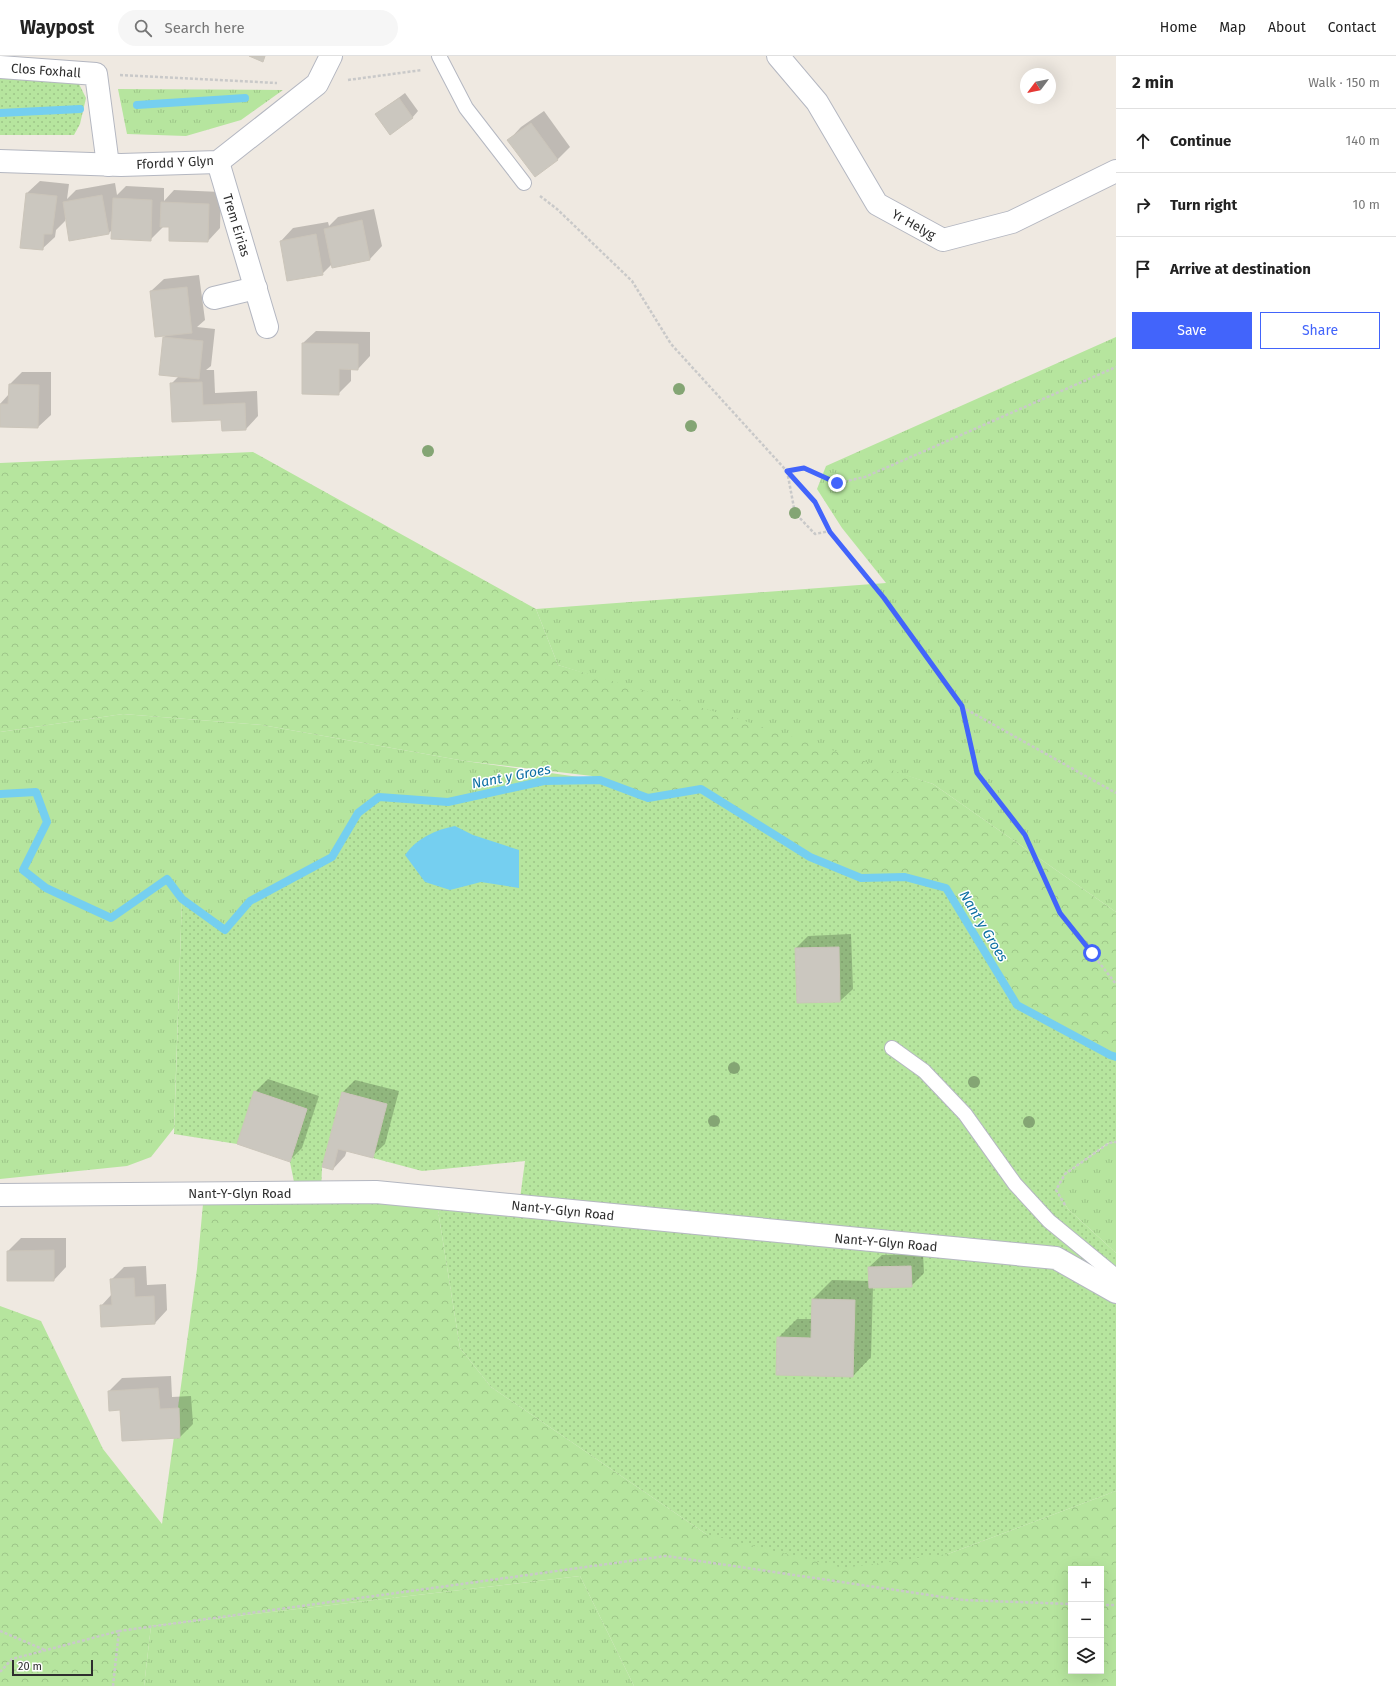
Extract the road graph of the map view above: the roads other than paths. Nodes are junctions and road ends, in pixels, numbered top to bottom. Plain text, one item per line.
1 (331, 56) edge
2 (778, 56) edge
3 (442, 61) edge
4 (0, 67) edge
5 (0, 161) edge
6 (218, 162) junction
7 (108, 165) junction
8 (1116, 171) edge
9 (524, 183) road end
10 (256, 288) junction
11 (214, 298) dead end
12 (267, 326) dead end
13 (892, 1048) dead end
14 (0, 1195) edge
15 (1116, 1276) edge
16 (1116, 1292) edge

1 - 6 street, Ffordd Y Glyn
2 - 8 street, Yr Helyg
3 - 9 lane
4 - 7 street, Clos Foxhall
5 - 7 street, Ffordd Y Glyn
6 - 7 street, Ffordd Y Glyn
6 - 10 street, Trem Eirias
10 - 11 street
10 - 12 street, Trem Eirias
13 - 15 lane
14 - 16 street, Nant-Y-Glyn Road

